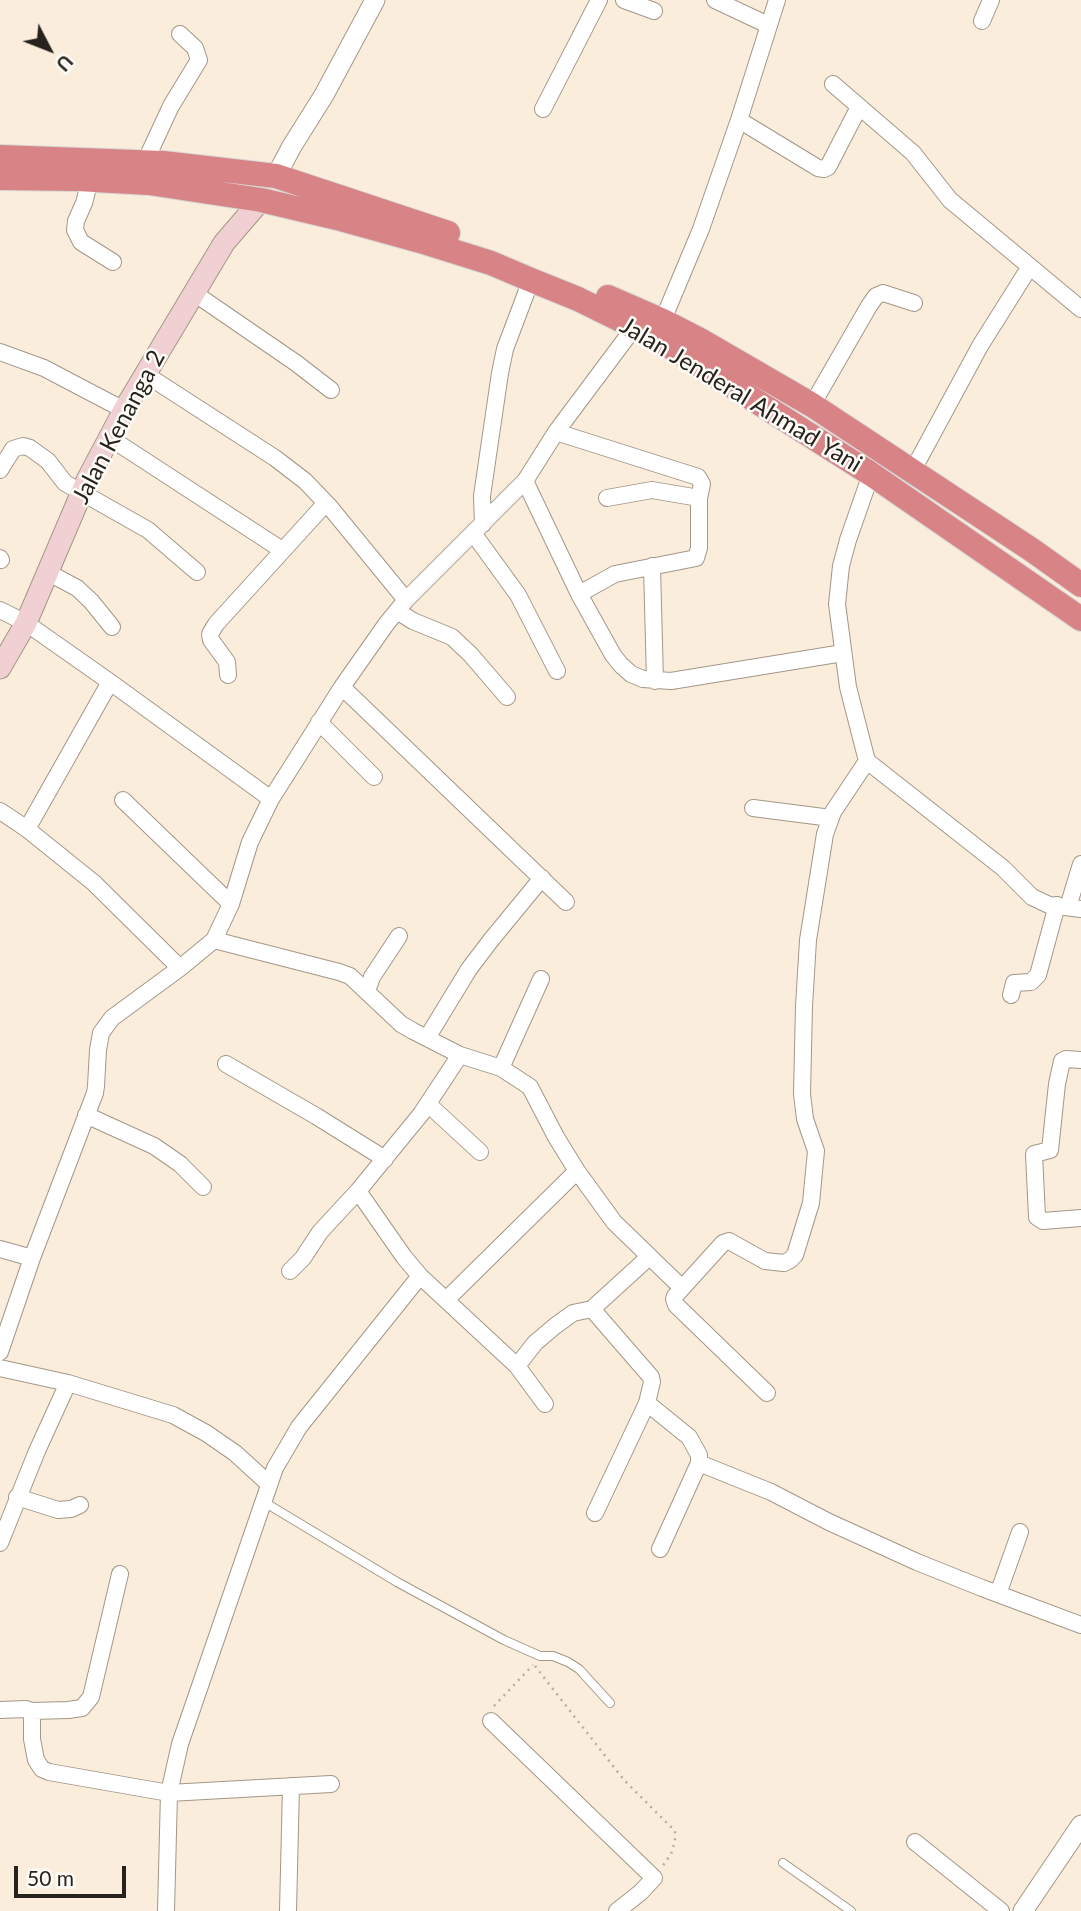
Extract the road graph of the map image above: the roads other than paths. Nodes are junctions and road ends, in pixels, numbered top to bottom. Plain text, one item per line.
1 (375, 0) edge
2 (598, 0) edge
3 (624, 0) edge
4 (715, 0) edge
5 (776, 0) edge
6 (991, 0) edge
7 (654, 11) dead end
8 (982, 21) dead end
9 (768, 25) junction
10 (180, 34) dead end
11 (833, 84) dead end
12 (859, 107) junction
13 (543, 109) dead end
14 (739, 120) junction
15 (0, 157) edge
16 (145, 162) junction
17 (276, 176) junction
18 (0, 178) edge
19 (90, 180) junction
20 (261, 200) junction
21 (113, 262) dead end
22 (1030, 268) junction
23 (531, 279) junction
24 (194, 293) junction
25 (914, 303) dead end
26 (1081, 309) edge
27 (649, 325) junction
28 (0, 352) edge
29 (145, 374) junction
30 (331, 390) dead end
31 (805, 401) junction
32 (124, 410) junction
33 (785, 420) junction
34 (556, 432) junction
35 (110, 438) junction
36 (0, 470) edge
37 (913, 470) junction
38 (871, 474) junction
39 (525, 481) junction
40 (81, 494) junction
41 (607, 498) dead end
42 (699, 498) junction
43 (326, 503) junction
44 (478, 528) junction
45 (282, 550) junction
46 (652, 566) junction
47 (47, 572) junction
48 (197, 572) dead end
49 (1081, 585) edge
50 (579, 594) junction
51 (402, 605) junction
52 (0, 610) edge
53 (1081, 619) edge
54 (26, 623) junction
55 (112, 627) dead end
56 (843, 653) junction
57 (2, 660) edge
58 (558, 671) dead end
59 (228, 675) dead end
60 (655, 681) junction
61 (110, 682) junction
62 (342, 687) junction
63 (507, 697) dead end
64 (319, 722) junction
65 (867, 761) junction
66 (374, 777) dead end
67 (271, 799) junction
68 (123, 800) dead end
69 (753, 808) dead end
70 (0, 811) edge
71 (831, 818) junction
72 (27, 829) junction
73 (1081, 864) edge
74 (542, 878) junction
75 (566, 902) dead end
76 (231, 904) junction
77 (1069, 907) edge
78 (399, 936) dead end
79 (214, 940) junction
80 (180, 968) junction
81 (541, 979) dead end
82 (367, 991) junction
83 (1011, 995) dead end
84 (426, 1038) junction
85 (460, 1055) junction
86 (1081, 1060) edge
87 (226, 1064) dead end
88 (501, 1068) junction
89 (428, 1104) junction
90 (86, 1115) junction
91 (480, 1152) dead end
92 (385, 1160) junction
93 (578, 1171) junction
94 (203, 1187) dead end
95 (358, 1191) junction
96 (1081, 1218) edge
97 (0, 1249) edge
98 (649, 1257) junction
99 (32, 1258) junction
100 (290, 1271) dead end
101 (420, 1276) junction
102 (682, 1288) junction
103 (446, 1300) junction
104 (592, 1309) junction
105 (0, 1352) edge
106 (517, 1366) junction
107 (0, 1368) edge
108 (68, 1383) junction
109 (767, 1393) dead end
110 (647, 1402) junction
111 (545, 1404) dead end
112 (699, 1463) junction
113 (269, 1484) junction
114 (17, 1497) junction
115 (264, 1502) junction
116 (80, 1505) dead end
117 (595, 1513) dead end
118 (1020, 1532) dead end
119 (0, 1543) edge
120 (660, 1549) dead end
121 (120, 1574) dead end
122 (998, 1594) junction
123 (1081, 1625) edge
124 (610, 1703) dead end
125 (0, 1710) edge
126 (32, 1711) junction
127 (491, 1721) road end
128 (331, 1783) dead end
129 (291, 1786) junction
130 (169, 1793) junction
131 (1081, 1825) edge
132 (915, 1842) dead end
133 (783, 1863) dead end
134 (166, 1911) edge
135 (288, 1911) edge
136 (617, 1911) edge
137 (851, 1911) edge
138 (1001, 1911) edge
139 (1023, 1911) edge

1 - 17 street
2 - 13 street
3 - 7 street
4 - 9 street
5 - 9 street
6 - 8 street
9 - 14 street
10 - 16 street
11 - 12 street
12 - 14 street
12 - 22 street
14 - 27 street
15 - 16 highway, Jalan Jenderal Ahmad Yani
16 - 17 highway, Jalan Jenderal Ahmad Yani
17 - 20 highway
17 - 27 highway, Jalan Jenderal Ahmad Yani
18 - 19 highway, Jalan Jenderal Ahmad Yani
19 - 20 highway, Jalan Jenderal Ahmad Yani
19 - 21 street
20 - 23 highway, Jalan Jenderal Ahmad Yani
20 - 24 main road, Jalan Kenanga 2
22 - 26 street
22 - 37 street
23 - 27 highway, Jalan Jenderal Ahmad Yani
23 - 44 street
24 - 29 main road, Jalan Kenanga 2
24 - 30 street
25 - 31 street
27 - 31 highway, Jalan Jenderal Ahmad Yani
27 - 33 highway, Jalan Jenderal Ahmad Yani
27 - 34 street
28 - 32 street
29 - 32 main road, Jalan Kenanga 2
29 - 43 street
31 - 33 highway
31 - 37 highway, Jalan Jenderal Ahmad Yani
32 - 35 main road, Jalan Kenanga 2
33 - 38 highway, Jalan Jenderal Ahmad Yani
34 - 39 street
34 - 42 street
35 - 40 main road, Jalan Kenanga 2
35 - 45 street
36 - 40 street
37 - 49 highway, Jalan Jenderal Ahmad Yani
38 - 53 highway, Jalan Jenderal Ahmad Yani
38 - 56 street
39 - 44 street
39 - 50 street
40 - 47 main road, Jalan Kenanga 2
40 - 48 street
41 - 42 street
42 - 46 street
43 - 45 street
43 - 51 street
44 - 51 street
44 - 58 street
45 - 59 street
46 - 50 street
46 - 60 street
47 - 54 main road, Jalan Kenanga 2
47 - 55 street
50 - 60 street
51 - 62 street
51 - 63 street
52 - 54 street
54 - 57 main road, Jalan Kenanga 2
54 - 61 street
56 - 60 street
56 - 65 street
61 - 67 street
61 - 72 street
62 - 64 street
62 - 74 street
64 - 66 street
64 - 67 street
65 - 71 street
65 - 77 street
67 - 76 street
68 - 76 street
69 - 71 street
70 - 72 street
71 - 102 street
72 - 80 street
73 - 77 street
74 - 75 street
74 - 84 street
76 - 79 street
77 - 83 street
78 - 82 street
79 - 80 street
79 - 82 street
80 - 90 street
81 - 88 street
82 - 84 street
84 - 85 street
85 - 88 street
85 - 89 street
86 - 96 street
87 - 92 street
88 - 93 street
89 - 91 street
89 - 92 street
90 - 94 street
90 - 99 street
92 - 95 street
93 - 98 street
93 - 103 street
95 - 100 street
95 - 101 street
97 - 99 street
98 - 102 street
98 - 104 street
99 - 105 street
101 - 103 street
101 - 113 street
102 - 109 street
103 - 106 street
104 - 106 street
104 - 110 street
106 - 111 street
107 - 108 street
108 - 113 street
108 - 114 street
110 - 112 street
110 - 117 street
112 - 120 street
112 - 122 street
113 - 115 street
114 - 116 street
114 - 119 street
115 - 124 lane
115 - 130 street
118 - 122 street
121 - 126 street
122 - 123 street
125 - 126 street
126 - 130 street
127 - 136 street
128 - 129 street
129 - 130 street
129 - 135 street
130 - 134 street
131 - 139 street
132 - 138 street
133 - 137 lane

